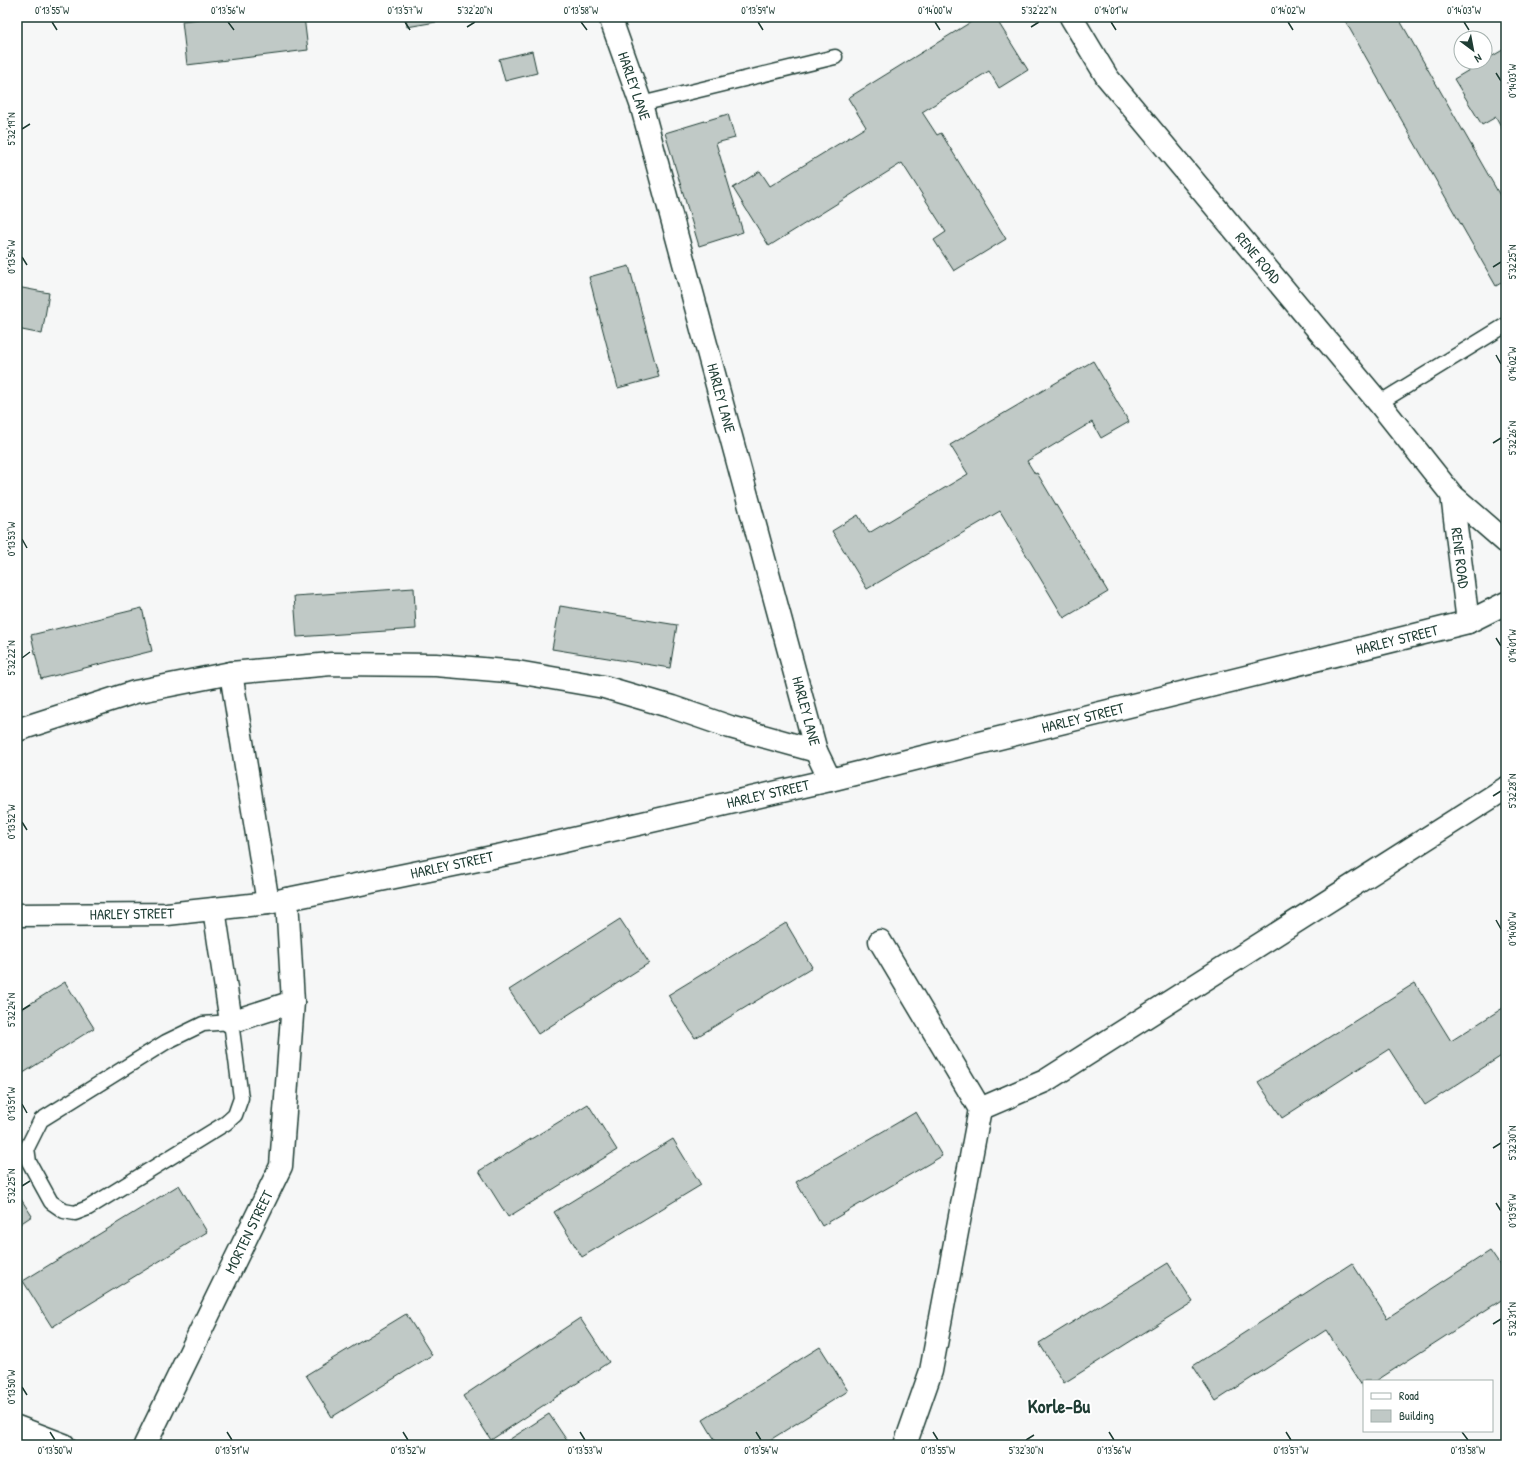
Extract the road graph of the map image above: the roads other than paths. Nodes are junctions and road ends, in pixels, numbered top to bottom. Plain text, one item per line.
1 (610, 17) edge
2 (1071, 17) edge
3 (835, 57) dead end
4 (641, 104) junction
5 (1506, 325) edge
6 (1379, 403) junction
7 (1452, 495) junction
8 (1506, 542) edge
9 (1506, 603) edge
10 (1468, 622) junction
11 (231, 673) junction
12 (17, 730) edge
13 (816, 751) junction
14 (830, 780) junction
15 (1506, 788) edge
16 (278, 901) junction
17 (214, 909) junction
18 (17, 915) edge
19 (880, 941) dead end
20 (293, 1002) junction
21 (231, 1022) junction
22 (980, 1109) junction
23 (17, 1427) edge
24 (64, 1445) edge
25 (145, 1445) edge
26 (906, 1445) edge

1 - 4 street, HARLEY LANE
2 - 6 street, RENE ROAD
3 - 4 lane
4 - 13 street, HARLEY LANE
5 - 6 lane
6 - 7 street, RENE ROAD
7 - 8 street, RENE ROAD
7 - 10 street, RENE ROAD
9 - 10 street, HARLEY STREET
10 - 14 street, HARLEY STREET
11 - 12 street
11 - 13 street
11 - 16 street, MORTEN STREET
13 - 14 street, HARLEY LANE
14 - 16 street, HARLEY STREET
15 - 22 street
16 - 17 street, HARLEY STREET
16 - 20 street, MORTEN STREET
17 - 18 street, HARLEY STREET
17 - 21 street
19 - 22 street
20 - 21 street
20 - 25 street, MORTEN STREET
21 - 21 lane
22 - 26 street
23 - 24 street

